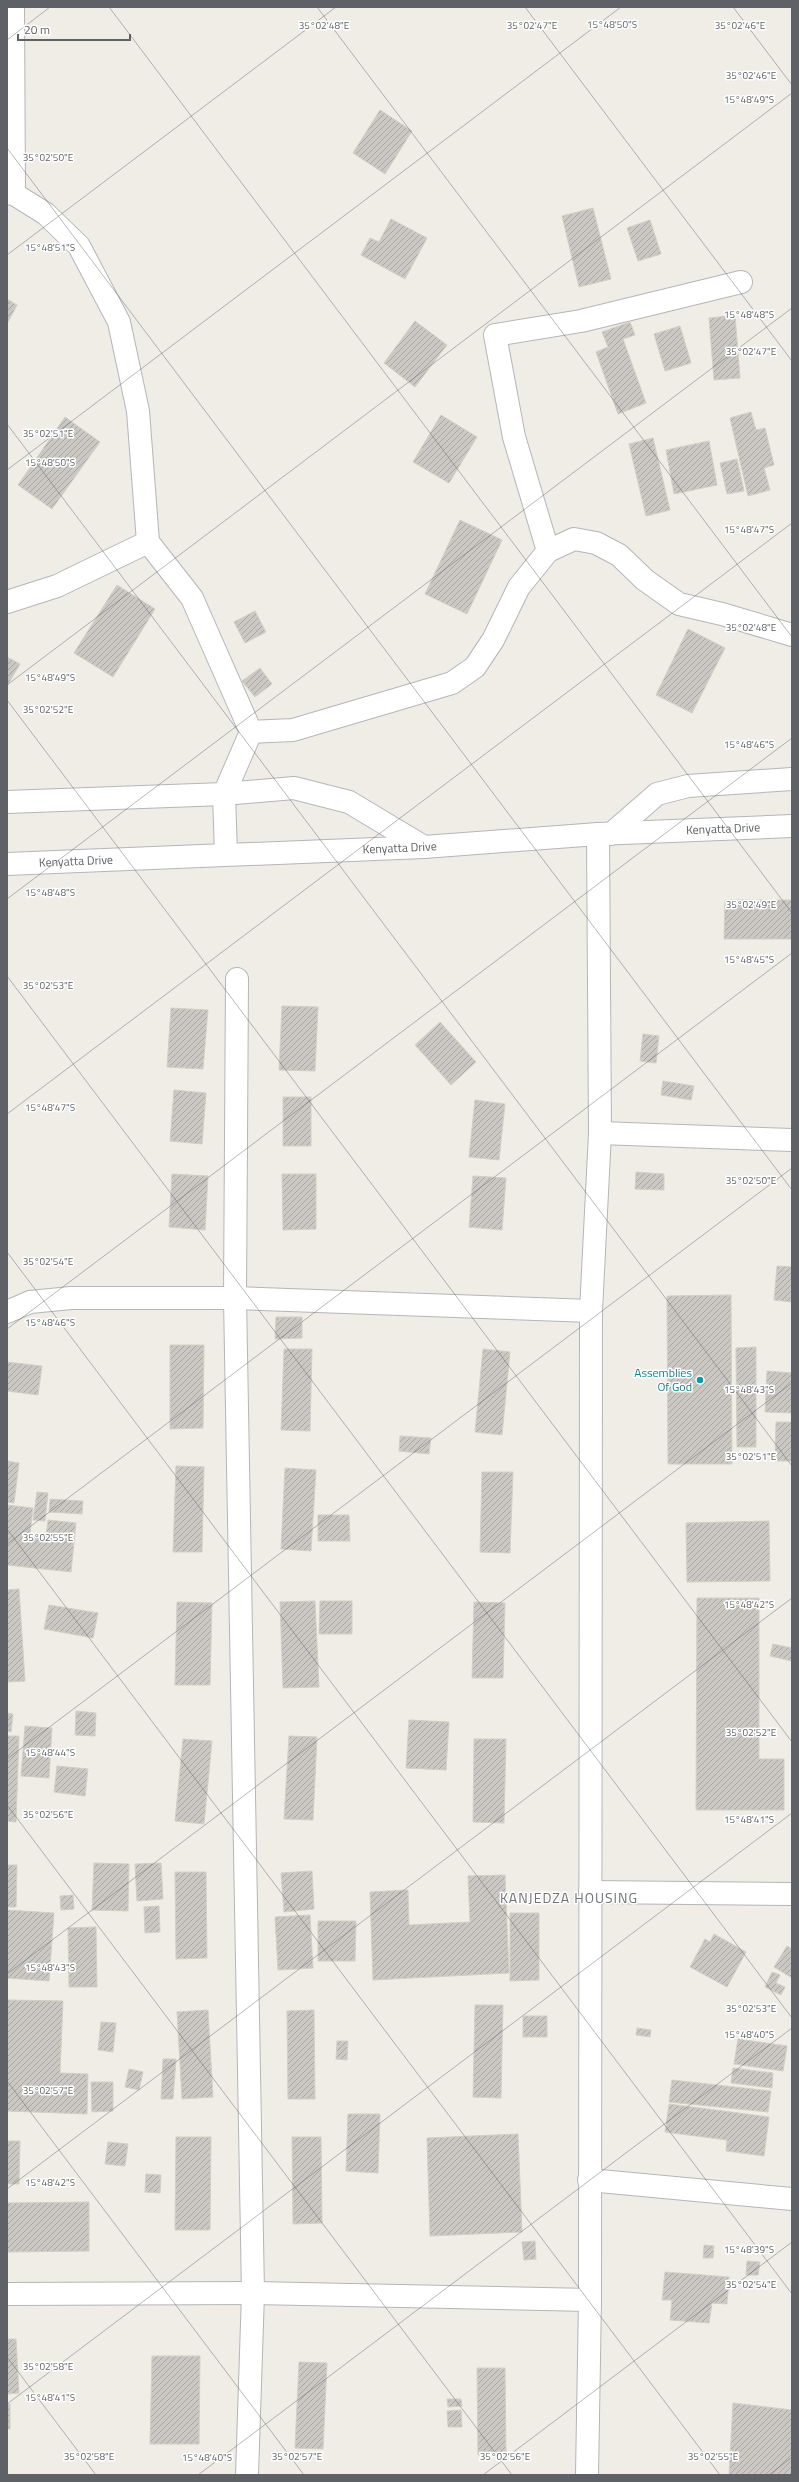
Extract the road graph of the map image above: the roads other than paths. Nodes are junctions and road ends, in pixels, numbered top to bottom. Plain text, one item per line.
1 (13, 7) edge
2 (10, 194) edge
3 (741, 282) dead end
4 (148, 542) junction
5 (548, 551) junction
6 (7, 602) edge
7 (792, 635) edge
8 (251, 732) junction
9 (792, 779) edge
10 (224, 794) junction
11 (7, 802) edge
12 (792, 826) edge
13 (604, 834) junction
14 (424, 847) junction
15 (226, 854) junction
16 (7, 864) edge
17 (237, 979) dead end
18 (600, 1133) junction
19 (792, 1140) edge
20 (236, 1298) junction
21 (591, 1311) junction
22 (7, 1312) edge
23 (590, 1892) junction
24 (792, 1894) edge
25 (590, 2180) junction
26 (792, 2199) edge
27 (253, 2293) junction
28 (7, 2294) edge
29 (590, 2300) junction
30 (247, 2475) edge
31 (587, 2475) edge

1 - 2 street
2 - 4 street
3 - 5 street
4 - 6 street
4 - 8 street
5 - 7 street
5 - 8 street
8 - 10 street
9 - 13 street
10 - 11 street
10 - 14 street
10 - 15 street
12 - 13 street, Kenyatta Drive
13 - 14 street, Kenyatta Drive
13 - 18 street
14 - 15 street, Kenyatta Drive
15 - 16 street, Kenyatta Drive
17 - 20 street
18 - 19 street
18 - 21 street
20 - 21 street
20 - 22 street
20 - 27 street
21 - 23 street
23 - 24 street
23 - 25 street
25 - 26 street
25 - 29 street
27 - 28 street
27 - 29 street
27 - 30 street
29 - 31 street

